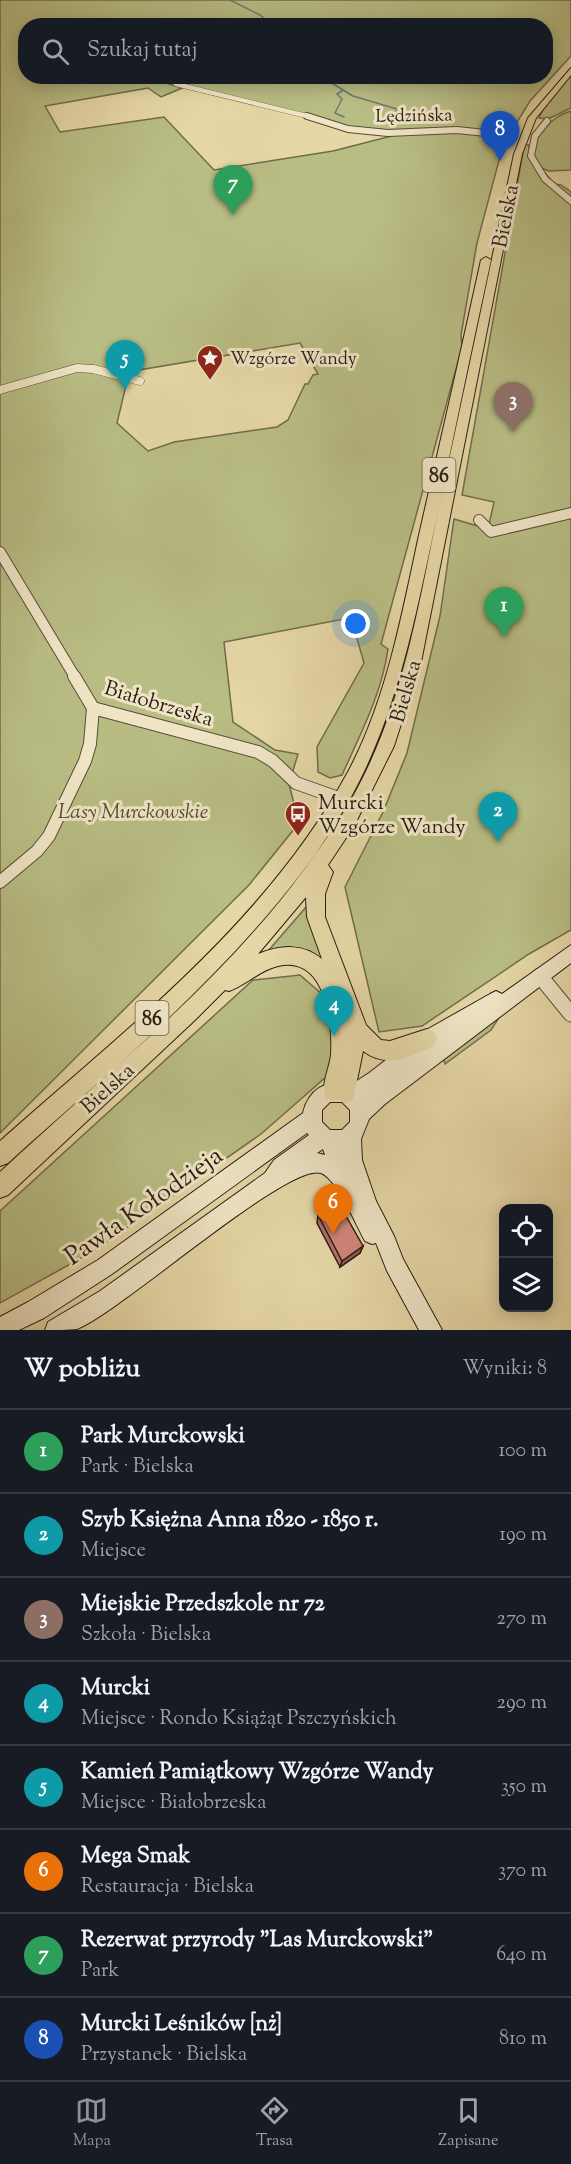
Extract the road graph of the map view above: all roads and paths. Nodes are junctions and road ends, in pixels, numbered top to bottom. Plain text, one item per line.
1 (571, 61) edge
2 (571, 70) edge
3 (553, 81) edge
4 (176, 84) dead end
5 (551, 84) edge
6 (532, 118) junction
7 (514, 136) junction
8 (571, 201) edge
9 (140, 381) dead end
10 (0, 390) edge
11 (571, 513) edge
12 (479, 520) dead end
13 (0, 552) edge
14 (93, 708) junction
15 (341, 799) junction
16 (338, 839) junction
17 (0, 882) edge
18 (571, 953) edge
19 (540, 975) junction
20 (206, 997) junction
21 (571, 1014) edge
22 (350, 1015) junction
23 (427, 1039) junction
24 (343, 1094) junction
25 (359, 1116) junction
26 (312, 1118) junction
27 (351, 1135) junction
28 (327, 1138) junction
29 (0, 1155) edge
30 (340, 1175) junction
31 (272, 1180) junction
32 (0, 1186) edge
33 (394, 1264) junction
34 (0, 1328) edge
35 (56, 1330) edge
36 (430, 1330) edge

1 - 3 main road, Bielska / 86
2 - 6 main road, Bielska / 86
4 - 7 street, Lędzińska
5 - 7 main road, Bielska / 86
6 - 8 street
6 - 16 main road, Bielska / 86
7 - 15 main road, Bielska / 86
9 - 10 street
11 - 12 street
13 - 14 street, Białobrzeska
14 - 15 street, Białobrzeska
14 - 17 street
15 - 29 main road, Bielska / 86
16 - 20 main road, Bielska / 86
16 - 22 main road
18 - 19 street
19 - 21 street
19 - 23 street
19 - 25 street
20 - 24 main road
20 - 32 main road, Bielska / 86
22 - 23 main road
22 - 24 main road
23 - 24 street
24 - 25 street
24 - 26 street
25 - 27 street
26 - 28 street
26 - 34 street, Pawła Kołodzieja
27 - 28 street
27 - 33 street
28 - 30 street
28 - 31 street
30 - 31 street
30 - 33 street
31 - 35 street
33 - 36 street

